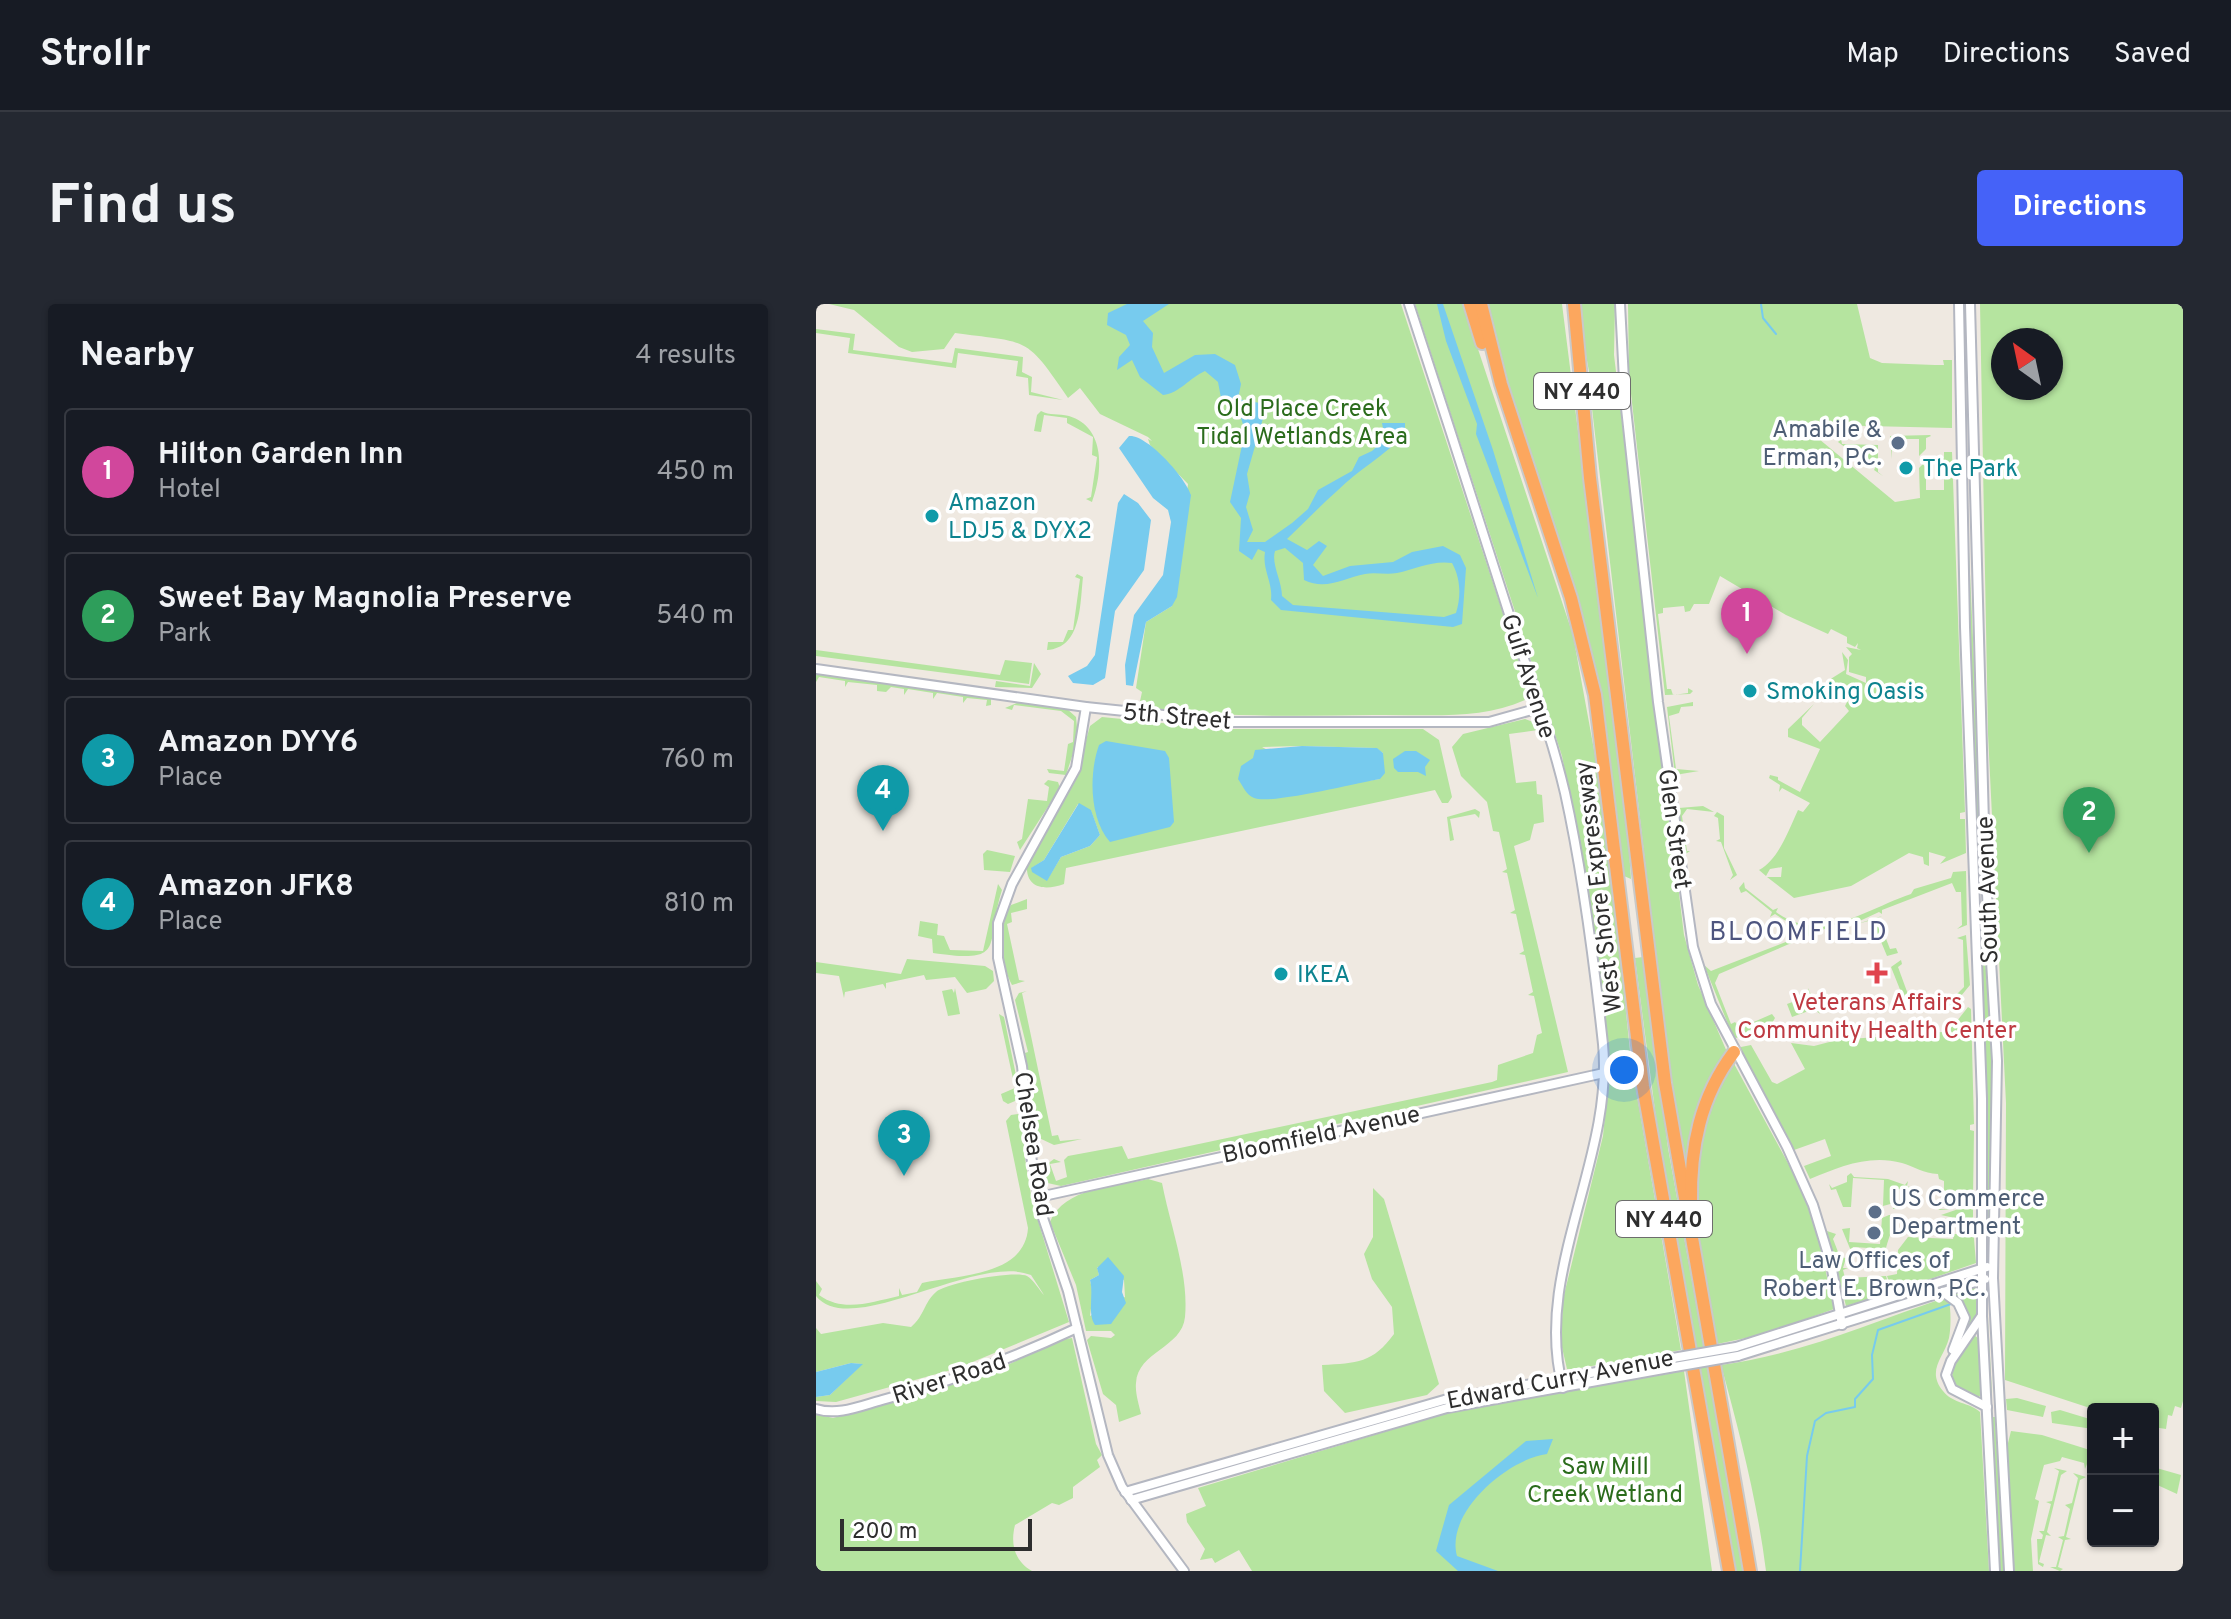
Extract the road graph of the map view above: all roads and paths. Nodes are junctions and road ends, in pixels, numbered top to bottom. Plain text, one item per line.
1 (1409, 304) edge
2 (1470, 304) edge
3 (1481, 304) edge
4 (1566, 304) edge
5 (1574, 304) edge
6 (1620, 304) edge
7 (1959, 304) edge
8 (1970, 304) edge
9 (1512, 420) junction
10 (1590, 478) junction
11 (816, 669) edge
12 (1086, 707) junction
13 (1539, 708) junction
14 (1734, 1052) junction
15 (1604, 1073) junction
16 (1039, 1197) junction
17 (1994, 1266) junction
18 (1982, 1268) junction
19 (1993, 1278) junction
20 (1982, 1279) junction
21 (1701, 1282) junction
22 (1943, 1292) junction
23 (1840, 1314) junction
24 (1982, 1316) junction
25 (1842, 1325) junction
26 (1077, 1328) junction
27 (1737, 1352) junction
28 (1668, 1363) junction
29 (1947, 1370) junction
30 (1561, 1378) junction
31 (1563, 1388) junction
32 (1987, 1407) junction
33 (816, 1409) edge
34 (1240, 1464) junction
35 (1712, 1486) junction
36 (1128, 1496) junction
37 (1184, 1571) edge
38 (1720, 1571) edge
39 (1729, 1571) edge
40 (1750, 1571) edge
41 (1995, 1571) edge
42 (2009, 1571) edge

1 - 13 street, Gulf Avenue
2 - 9 highway
3 - 9 highway, West Shore Expressway / NY 440
4 - 10 highway
5 - 10 highway, West Shore Expressway / NY 440
6 - 14 street, Glen Street
7 - 18 street, South Avenue
8 - 17 street, South Avenue
9 - 35 highway, West Shore Expressway / NY 440
10 - 21 highway, West Shore Expressway / NY 440
11 - 12 street, 5th Street
12 - 13 street, 5th Street
12 - 16 street, Chelsea Road
13 - 15 street, Gulf Avenue
14 - 21 highway
14 - 23 street, Glen Street
15 - 16 street, Bloomfield Avenue
15 - 30 street, Gulf Avenue
16 - 26 street, Chelsea Road
17 - 18 street, Edward Curry Avenue
17 - 19 street, South Avenue
18 - 20 street, South Avenue
18 - 23 street, Edward Curry Avenue
19 - 20 street, Edward Curry Avenue
19 - 42 street, South Avenue
20 - 22 street, Edward Curry Avenue
20 - 24 street, South Avenue
21 - 40 highway, West Shore Expressway / NY 440
22 - 25 street, Edward Curry Avenue
22 - 29 street
23 - 25 street, Glen Street
23 - 27 street, Edward Curry Avenue
24 - 29 street
24 - 32 street, South Avenue
25 - 27 street, Edward Curry Avenue
26 - 33 street, River Road
26 - 36 street, Chelsea Road
27 - 28 street, Edward Curry Avenue, bridge
28 - 30 street, Edward Curry Avenue
28 - 31 street, Edward Curry Avenue
29 - 32 street
30 - 31 street, Gulf Avenue
30 - 34 street, Edward Curry Avenue
31 - 34 street, Edward Curry Avenue
32 - 41 street, South Avenue
34 - 36 street, Edward Curry Avenue
35 - 38 highway
35 - 39 highway, West Shore Expressway / NY 440
36 - 37 street, Chelsea Road

